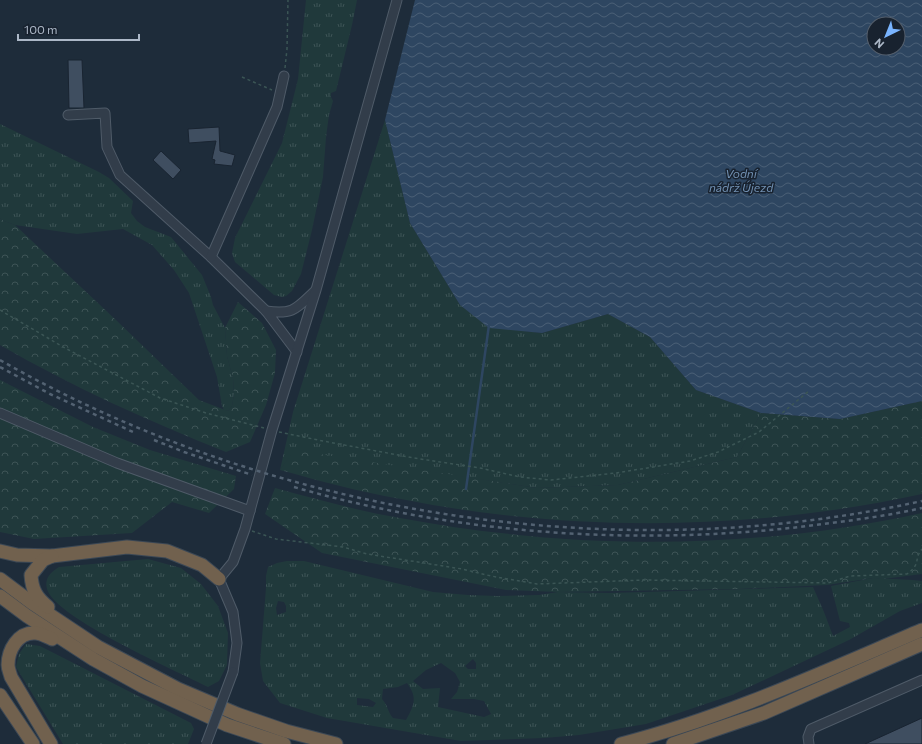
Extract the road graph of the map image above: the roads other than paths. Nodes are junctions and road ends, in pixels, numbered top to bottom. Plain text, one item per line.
1 (397, 0) edge
2 (284, 76) road end
3 (68, 115) dead end
4 (211, 257) junction
5 (316, 290) junction
6 (266, 311) junction
7 (297, 352) junction
8 (0, 413) edge
9 (250, 511) junction
10 (0, 551) edge
11 (52, 556) junction
12 (0, 579) edge
13 (219, 579) junction
14 (0, 596) edge
15 (922, 630) edge
16 (922, 644) edge
17 (96, 653) junction
18 (922, 680) edge
19 (0, 695) edge
20 (32, 744) edge
21 (51, 744) edge
22 (206, 744) edge
23 (284, 744) edge
24 (336, 744) edge
25 (621, 744) edge
26 (672, 744) edge
27 (809, 744) edge

1 - 5 street
2 - 4 street
3 - 4 street
4 - 6 street
5 - 6 street
5 - 7 street
6 - 7 street
7 - 9 street
8 - 9 street
9 - 13 street
10 - 11 highway
11 - 13 highway
11 - 17 highway
12 - 17 highway
13 - 22 street, bridge
14 - 17 highway
15 - 25 highway
16 - 26 highway
17 - 21 highway
17 - 23 highway
17 - 24 highway
18 - 27 street
19 - 20 highway

